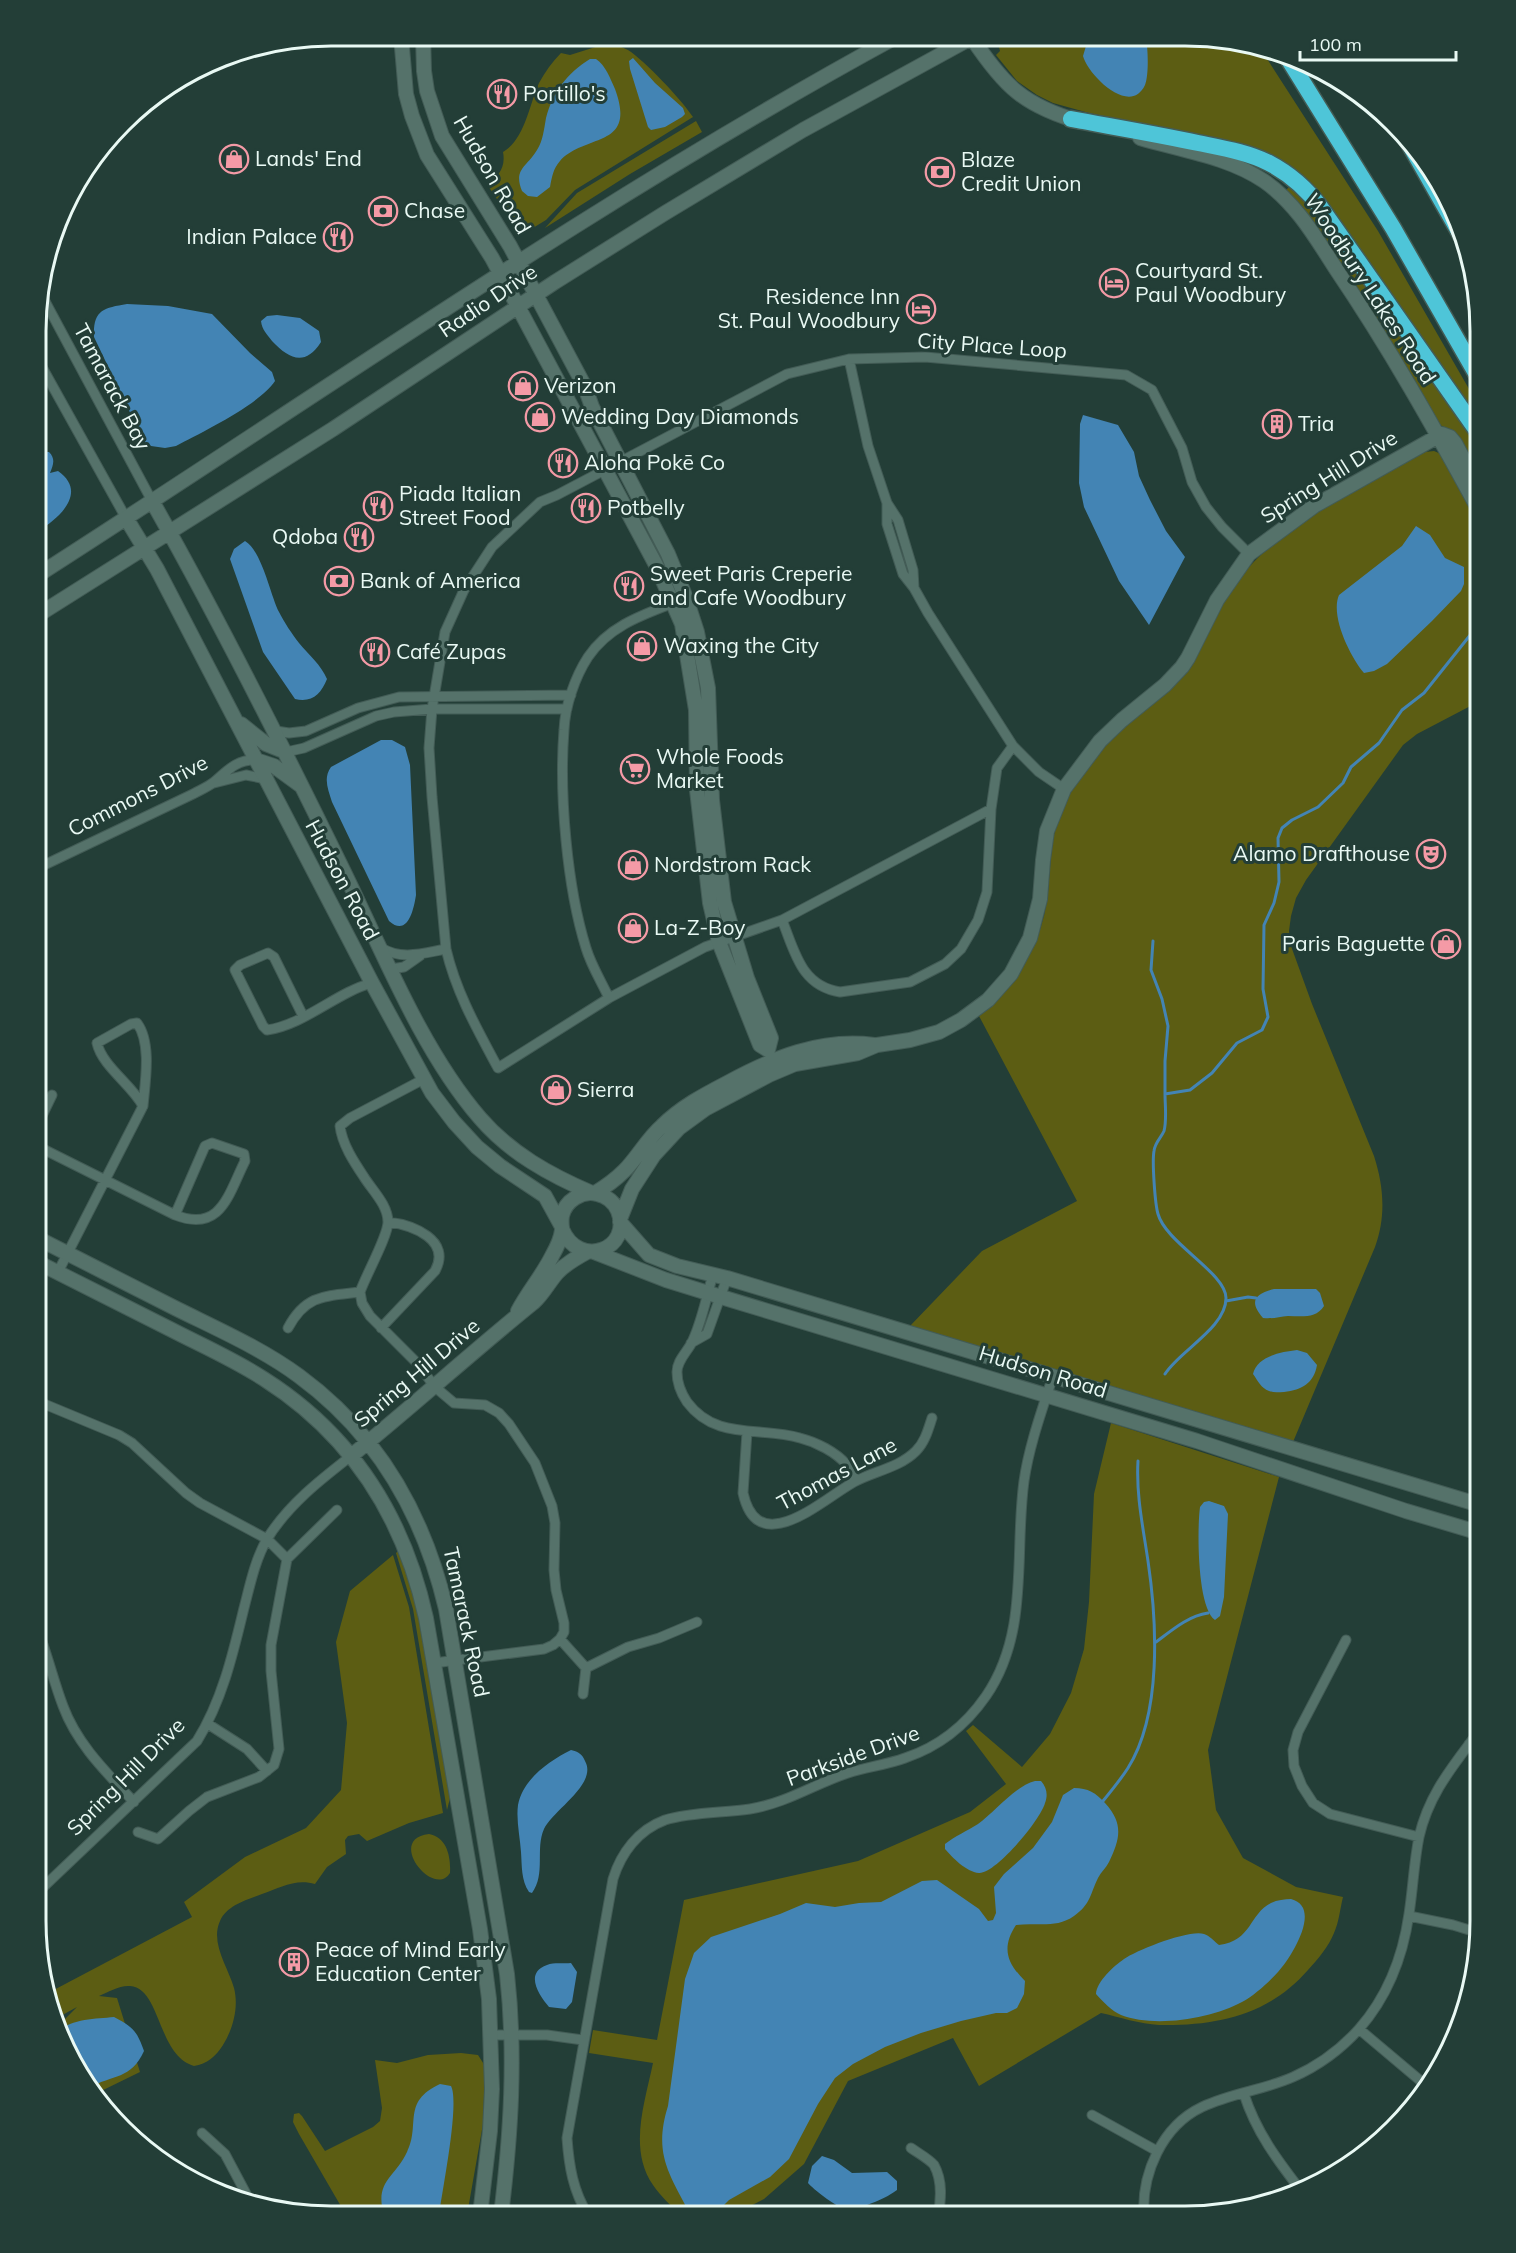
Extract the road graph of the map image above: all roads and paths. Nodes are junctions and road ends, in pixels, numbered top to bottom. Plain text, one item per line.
1 (402, 46) edge
2 (423, 46) edge
3 (880, 46) edge
4 (957, 46) edge
5 (978, 46) edge
6 (1286, 65) edge
7 (1294, 68) edge
8 (1071, 119) junction
9 (1332, 127) junction
10 (519, 263) junction
11 (501, 274) junction
12 (536, 295) junction
13 (48, 306) edge
14 (518, 306) junction
15 (849, 359) junction
16 (1470, 362) edge
17 (46, 374) edge
18 (1470, 421) edge
19 (1438, 435) junction
20 (619, 462) junction
21 (605, 469) junction
22 (1470, 471) edge
23 (1470, 494) edge
24 (152, 501) junction
25 (126, 518) junction
26 (170, 532) junction
27 (144, 548) junction
28 (1249, 554) junction
29 (46, 570) edge
30 (680, 600) junction
31 (46, 610) edge
32 (571, 695) junction
33 (434, 697) junction
34 (432, 709) junction
35 (567, 709) junction
36 (235, 719) junction
37 (276, 730) junction
38 (1013, 746) junction
39 (286, 752) junction
40 (256, 760) junction
41 (266, 779) junction
42 (212, 784) junction
43 (304, 789) junction
44 (1064, 789) junction
45 (991, 809) junction
46 (46, 864) edge
47 (782, 920) junction
48 (734, 937) junction
49 (719, 942) junction
50 (353, 946) junction
51 (380, 947) junction
52 (446, 949) junction
53 (421, 955) junction
54 (391, 969) junction
55 (372, 983) junction
56 (609, 998) junction
57 (410, 1007) junction
58 (303, 1016) junction
59 (773, 1060) junction
60 (424, 1079) junction
61 (52, 1095) dead end
62 (143, 1106) junction
63 (46, 1107) edge
64 (46, 1151) edge
65 (104, 1180) junction
66 (593, 1193) junction
67 (175, 1215) junction
68 (620, 1220) junction
69 (388, 1222) junction
70 (562, 1228) junction
71 (46, 1243) edge
72 (590, 1252) junction
73 (68, 1254) junction
74 (46, 1266) edge
75 (58, 1272) junction
76 (720, 1276) junction
77 (360, 1292) junction
78 (714, 1295) junction
79 (517, 1313) junction
80 (288, 1328) dead end
81 (381, 1328) junction
82 (691, 1343) junction
83 (1053, 1376) junction
84 (435, 1387) junction
85 (1047, 1395) junction
86 (46, 1405) edge
87 (932, 1418) dead end
88 (747, 1431) junction
89 (368, 1442) junction
90 (351, 1456) junction
91 (856, 1481) junction
92 (1470, 1502) edge
93 (337, 1510) dead end
94 (1470, 1530) edge
95 (267, 1539) junction
96 (287, 1558) junction
97 (697, 1622) dead end
98 (560, 1639) junction
99 (1346, 1640) dead end
100 (46, 1656) edge
101 (456, 1662) junction
102 (434, 1663) junction
103 (586, 1668) junction
104 (583, 1694) dead end
105 (208, 1724) junction
106 (1469, 1744) edge
107 (267, 1771) junction
108 (134, 1802) junction
109 (138, 1832) dead end
110 (1419, 1837) junction
111 (46, 1885) edge
112 (1409, 1916) junction
113 (1470, 1930) edge
114 (1359, 2029) junction
115 (491, 2035) junction
116 (513, 2035) junction
117 (583, 2040) junction
118 (1421, 2081) edge
119 (1244, 2094) junction
120 (1092, 2115) dead end
121 (202, 2133) dead end
122 (911, 2148) dead end
123 (1157, 2151) junction
124 (1296, 2184) edge
125 (246, 2193) edge
126 (481, 2206) edge
127 (502, 2206) edge
128 (584, 2206) edge
129 (940, 2206) edge
130 (1143, 2206) edge

1 - 11 street, Hudson Road
2 - 10 street, Hudson Road
3 - 10 street, Radio Drive
4 - 12 street, Radio Drive
5 - 8 street, Woodbury Lakes Road
6 - 9 highway
7 - 9 highway
8 - 18 highway
8 - 19 street, Woodbury Lakes Road
9 - 16 highway
10 - 11 street, Radio Drive
10 - 12 street, Hudson Road
11 - 14 street, Hudson Road
11 - 24 street, Radio Drive
12 - 14 street, Radio Drive
12 - 20 street, Hudson Road
13 - 24 street, Tamarack Bay
14 - 21 street, Hudson Road
14 - 26 street, Radio Drive
15 - 20 street, City Place Loop
15 - 28 street, City Place Loop
15 - 38 street
17 - 25 street
19 - 22 street, Woodbury Lakes Road
19 - 23 street, Woodbury Lakes Road
19 - 28 street, Spring Hill Drive
20 - 21 street, City Place Loop
20 - 30 street, Hudson Road
21 - 30 street, Hudson Road
21 - 33 street, City Place Loop
24 - 25 street, Radio Drive
24 - 26 street, Hudson Road
25 - 27 street, Hudson Road
25 - 29 street, Radio Drive
26 - 27 street, Radio Drive
26 - 37 street, Hudson Road
27 - 31 street, Radio Drive
27 - 36 street, Hudson Road
28 - 44 street, Spring Hill Drive
30 - 32 street
30 - 48 street
30 - 49 street
32 - 33 street
32 - 35 street
33 - 34 street, City Place Loop
33 - 37 street
34 - 35 street
34 - 39 street
34 - 52 street, City Place Loop
35 - 56 street
36 - 39 street
36 - 40 street, Hudson Road
37 - 39 street, Hudson Road
38 - 44 street
38 - 45 street
39 - 43 street, Hudson Road
40 - 41 street, Hudson Road
40 - 42 street, Commons Drive
40 - 43 street
41 - 42 street
41 - 50 street, Hudson Road
42 - 46 street, Commons Drive
43 - 51 street, Hudson Road
44 - 59 street, Spring Hill Drive
45 - 47 street
45 - 47 street
47 - 48 street
48 - 49 street
48 - 59 street
49 - 56 street
49 - 59 street
50 - 54 street
50 - 55 street, Hudson Road
51 - 53 street
51 - 54 street, Hudson Road
52 - 53 street
52 - 56 street, City Place Loop
53 - 54 street
54 - 57 street, Hudson Road
55 - 57 street
55 - 58 street
55 - 60 street, Hudson Road
57 - 66 street, Hudson Road
58 - 58 street
59 - 66 street, Spring Hill Drive
59 - 68 street, Spring Hill Drive
60 - 69 street
60 - 70 street, Hudson Road
61 - 63 street
62 - 62 street
62 - 65 street
64 - 65 street
65 - 67 street
65 - 73 street
66 - 68 street
66 - 70 street
67 - 67 street
68 - 72 street
68 - 76 street, Hudson Road
69 - 77 street
69 - 81 street
70 - 72 street
70 - 79 street, Spring Hill Drive
71 - 73 street, Tamarack Road
72 - 78 street, Hudson Road
72 - 79 street, Spring Hill Drive
73 - 75 street
73 - 89 street, Tamarack Road
74 - 75 street, Tamarack Road
75 - 90 street, Tamarack Road
76 - 78 street
76 - 78 street
76 - 83 street, Hudson Road
77 - 80 street
77 - 81 street
78 - 82 street
78 - 82 street
78 - 85 street, Hudson Road
79 - 84 street, Spring Hill Drive
81 - 84 street
82 - 88 street
83 - 85 street, Parkside Drive
83 - 92 street, Hudson Road
84 - 89 street, Spring Hill Drive
84 - 98 street
85 - 94 street, Hudson Road
85 - 117 street, Parkside Drive
86 - 95 street
87 - 91 street, Thomas Lane
88 - 91 street
88 - 91 street, Thomas Lane
89 - 90 street, Spring Hill Drive
89 - 101 street, Tamarack Road
90 - 95 street, Spring Hill Drive
90 - 102 street, Tamarack Road
93 - 96 street
95 - 96 street
95 - 105 street, Spring Hill Drive
96 - 107 street
97 - 103 street
98 - 101 street
98 - 103 street
99 - 110 street
100 - 108 street
101 - 102 street
101 - 116 street, Tamarack Road
102 - 115 street, Tamarack Road
103 - 104 street
105 - 107 street
105 - 108 street, Spring Hill Drive
106 - 110 street
107 - 109 street
108 - 111 street, Spring Hill Drive
110 - 112 street
112 - 113 street
112 - 114 street
114 - 118 street
114 - 119 street
115 - 116 street
115 - 126 street, Tamarack Road
116 - 117 street
116 - 127 street, Tamarack Road
117 - 128 street, Parkside Drive
119 - 123 street
119 - 124 street
120 - 123 street
121 - 125 street
122 - 129 street
123 - 130 street

